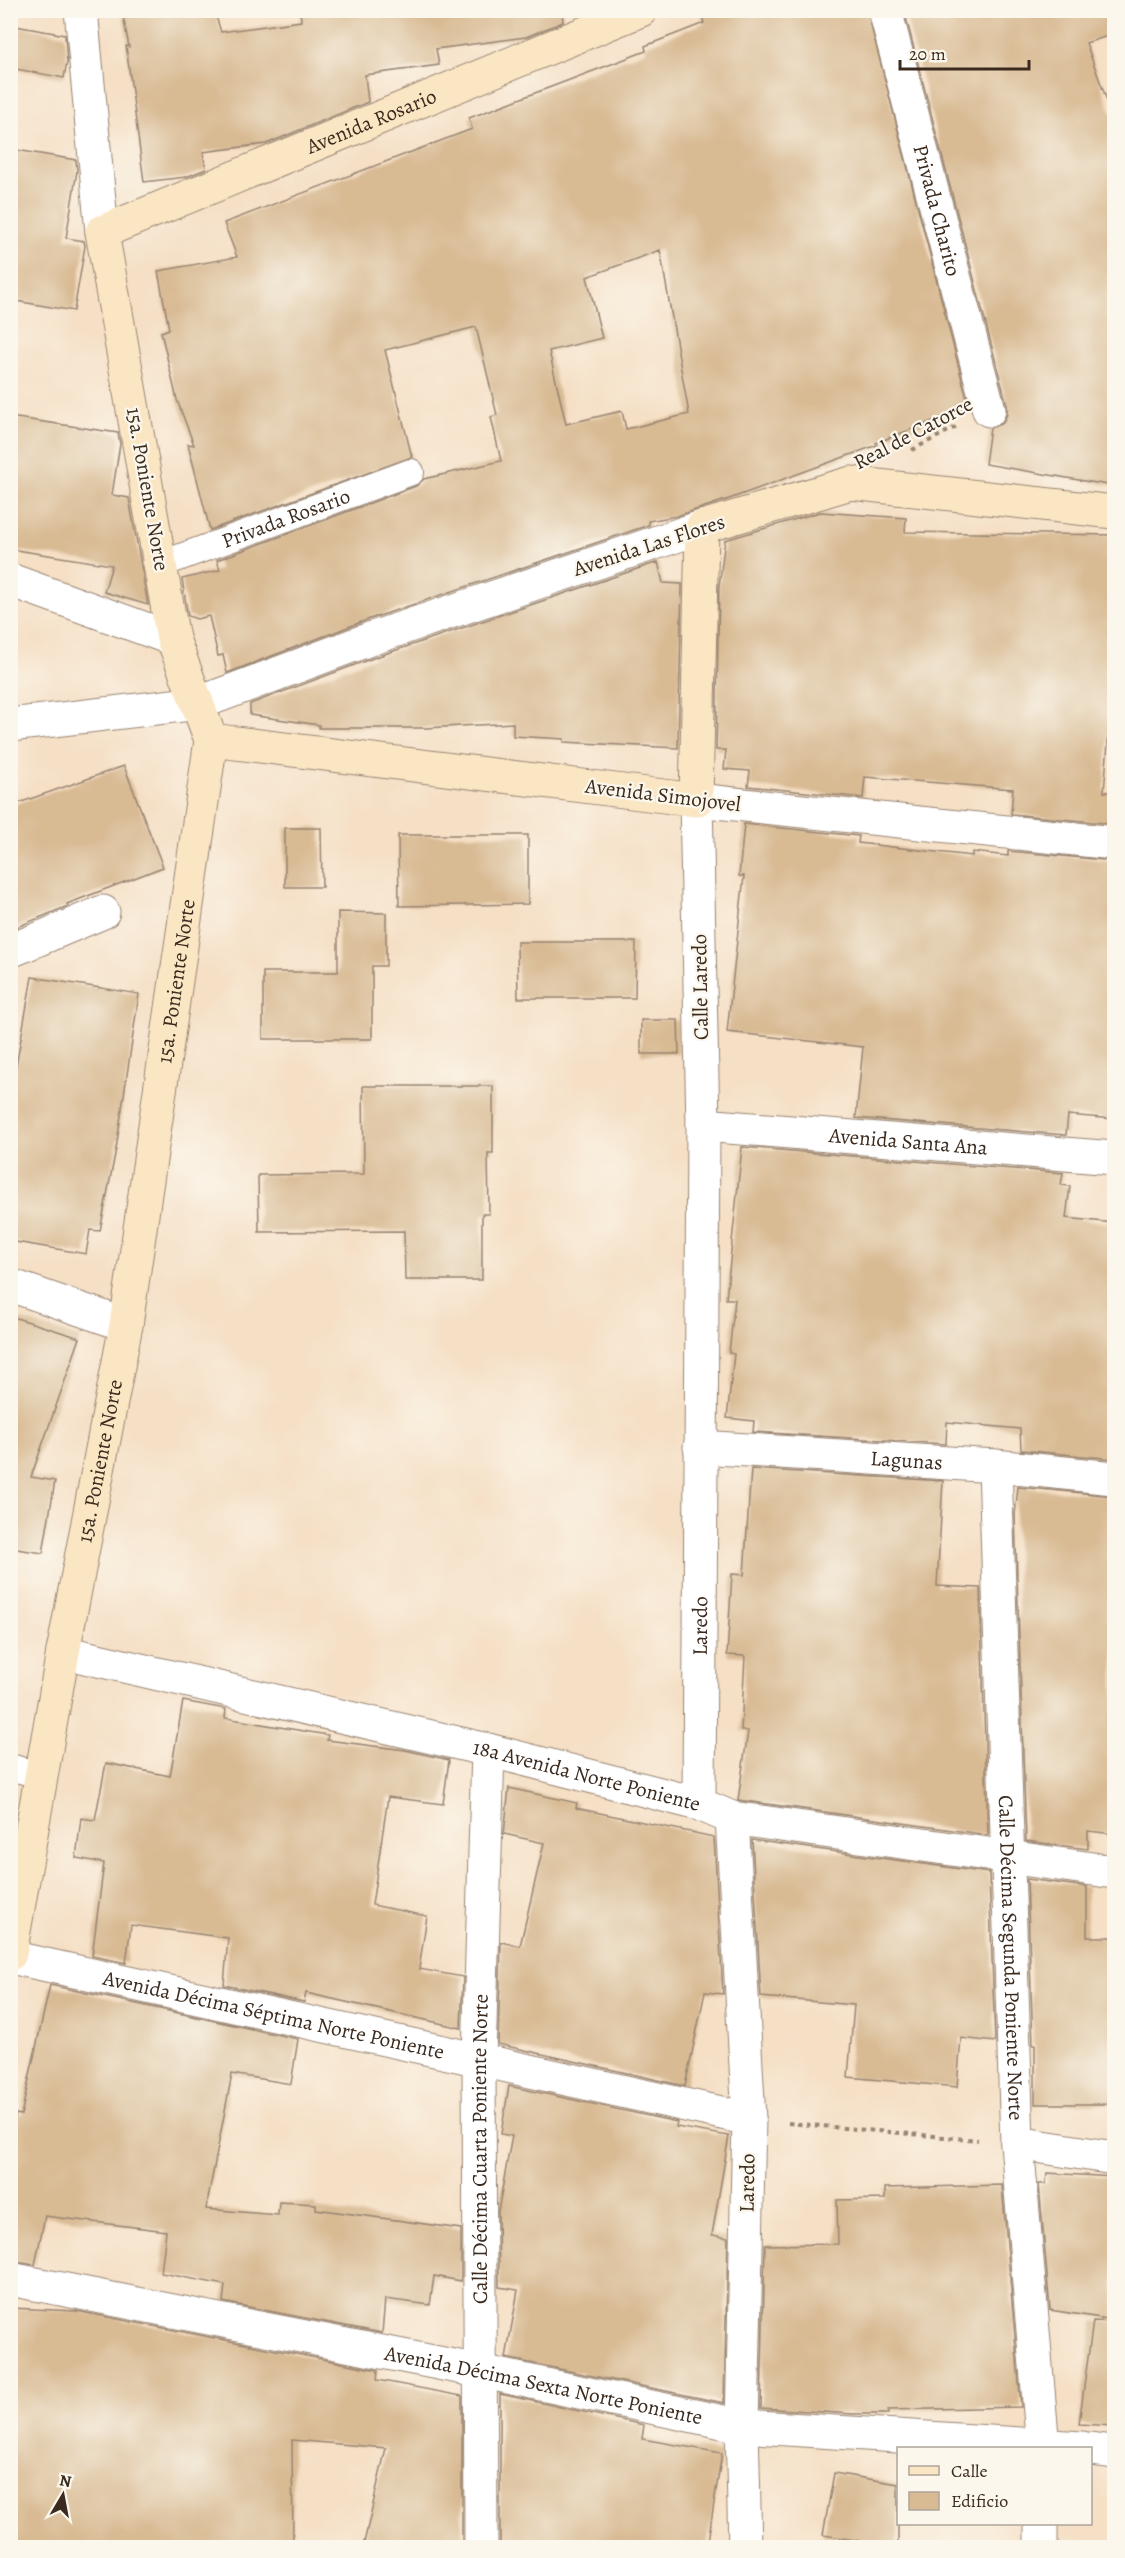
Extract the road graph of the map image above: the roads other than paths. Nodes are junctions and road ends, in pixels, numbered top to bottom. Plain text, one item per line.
1 (81, 10) edge
2 (641, 10) edge
3 (885, 10) edge
4 (102, 231) junction
5 (989, 410) road end
6 (411, 472) dead end
7 (1114, 512) edge
8 (702, 527) junction
9 (162, 564) junction
10 (10, 580) edge
11 (173, 639) junction
12 (199, 704) junction
13 (10, 725) edge
14 (211, 740) junction
15 (696, 800) junction
16 (1114, 843) edge
17 (104, 912) dead end
18 (10, 951) edge
19 (703, 1125) junction
20 (1114, 1158) edge
21 (10, 1285) edge
22 (126, 1325) junction
23 (700, 1447) junction
24 (995, 1466) junction
25 (1114, 1478) edge
26 (63, 1652) junction
27 (488, 1750) junction
28 (10, 1767) edge
29 (42, 1776) junction
30 (699, 1804) junction
31 (732, 1818) junction
32 (1008, 1859) junction
33 (1114, 1872) edge
34 (10, 1956) edge
35 (479, 2058) junction
36 (749, 2119) junction
37 (1017, 2143) junction
38 (1114, 2158) edge
39 (10, 2279) edge
40 (479, 2371) junction
41 (742, 2426) junction
42 (1043, 2447) edge
43 (1092, 2449) edge
44 (1114, 2452) edge
45 (1041, 2525) edge
46 (481, 2547) edge
47 (745, 2547) edge
48 (1041, 2547) edge

1 - 4 street, 15a. Poniente Norte
2 - 4 street, Avenida Rosario
3 - 5 street, Privada Charito
4 - 9 street, 15a. Poniente Norte
6 - 9 lane, Privada Rosario
7 - 8 street, Avenida Las Flores
8 - 12 street, Avenida Las Flores
8 - 15 street, Calle Laredo
9 - 11 street, 15a. Poniente Norte
10 - 11 street
11 - 12 street, 15a. Poniente Norte
12 - 13 street, Avenida Las Flores
12 - 14 street, 15a. Poniente Norte
14 - 15 street, Avenida Simojovel
14 - 22 street, 15a. Poniente Norte
15 - 16 street, Avenida Simojovel
15 - 19 street, Calle Laredo
17 - 18 street
19 - 20 street, Avenida Santa Ana
19 - 23 street, Calle Laredo
21 - 22 street
22 - 26 street, 15a. Poniente Norte
23 - 24 street, Lagunas
23 - 30 street, Laredo
24 - 25 street, Lagunas
24 - 32 street, Calle Décima Segunda Poniente Norte
26 - 27 street, 18a Avenida Norte Poniente
26 - 29 street, 15a. Poniente Norte
27 - 30 street, 18a Avenida Norte Poniente
27 - 35 street, Calle Décima Cuarta Poniente Norte
28 - 29 lane
29 - 34 street, 15a. Poniente Norte
30 - 31 street, 18a Avenida Norte Poniente
31 - 32 street, 18a Avenida Norte Poniente
31 - 36 street, Laredo
32 - 33 street, 18a Avenida Norte Poniente
32 - 37 street, Calle Décima Segunda Poniente Norte
34 - 35 street, Avenida Décima Séptima Norte Poniente
35 - 36 street, Avenida Décima Séptima Norte Poniente
35 - 40 street, Calle Décima Cuarta Poniente Norte
36 - 41 street, Laredo
37 - 38 street
37 - 42 street, Calle Décima Segunda Poniente Norte
39 - 40 street, Avenida Décima Sexta Norte Poniente
40 - 41 street, Avenida Décima Sexta Norte Poniente
40 - 46 street, Calle Décima Cuarta Poniente Norte
41 - 42 street, Avenida Décima Sexta Norte Poniente
41 - 47 street, Laredo
43 - 44 street
45 - 48 street

